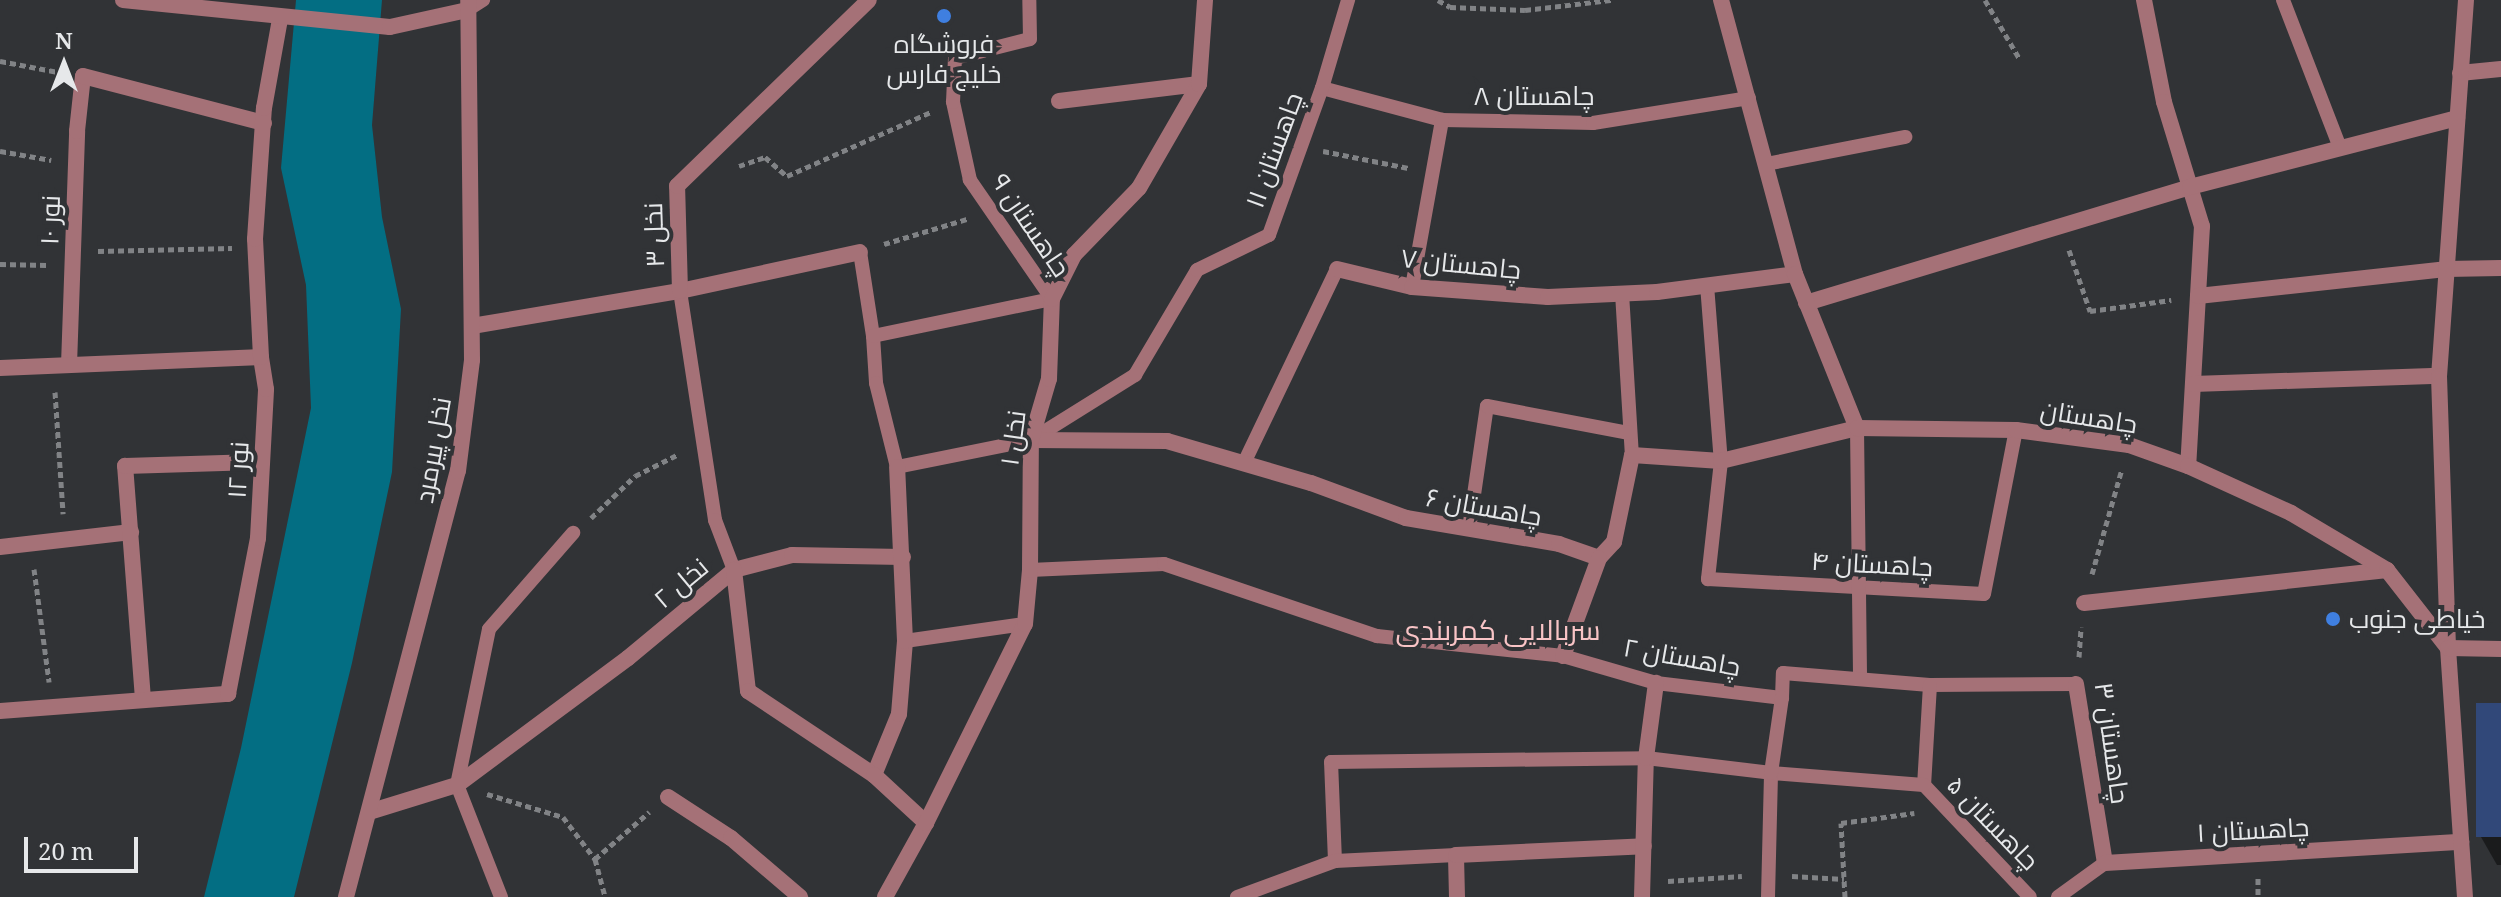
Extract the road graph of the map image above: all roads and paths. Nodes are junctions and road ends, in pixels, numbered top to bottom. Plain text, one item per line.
1 (123, 0) edge
2 (483, 0) edge
3 (869, 0) edge
4 (1029, 0) edge
5 (1205, 0) edge
6 (1348, 0) edge
7 (1438, 0) edge
8 (1612, 0) edge
9 (1721, 0) edge
10 (1985, 0) edge
11 (2144, 0) edge
12 (2283, 0) edge
13 (2466, 0) edge
14 (468, 5) edge
15 (280, 19) junction
16 (2019, 58) dead end
17 (0, 61) edge
18 (2501, 69) edge
19 (2460, 73) junction
20 (83, 76) junction
21 (1199, 84) junction
22 (1322, 88) junction
23 (1749, 98) junction
24 (1059, 101) dead end
25 (953, 102) junction
26 (2457, 118) junction
27 (1442, 120) junction
28 (264, 123) junction
29 (1905, 137) dead end
30 (1301, 147) junction
31 (2340, 148) junction
32 (0, 151) edge
33 (76, 164) junction
34 (1766, 164) junction
35 (735, 167) dead end
36 (1432, 173) junction
37 (2190, 187) junction
38 (990, 212) junction
39 (2061, 227) junction
40 (255, 248) junction
41 (860, 252) junction
42 (72, 258) junction
43 (0, 264) edge
44 (2501, 268) edge
45 (1337, 269) joint
46 (2446, 269) junction
47 (1795, 274) junction
48 (1707, 285) junction
49 (1412, 287) junction
50 (680, 291) junction
51 (1622, 293) junction
52 (2198, 296) junction
53 (1052, 299) junction
54 (1806, 303) junction
55 (472, 326) junction
56 (873, 336) junction
57 (261, 357) junction
58 (61, 365) junction
59 (0, 368) edge
60 (2439, 376) junction
61 (2193, 384) junction
62 (1857, 428) junction
63 (2016, 430) junction
64 (1629, 433) junction
65 (1031, 440) junction
66 (701, 443) junction
67 (2129, 445) junction
68 (1632, 455) junction
69 (1721, 461) junction
70 (262, 462) junction
71 (1244, 463) junction
72 (2188, 466) junction
73 (897, 467) junction
74 (1469, 529) junction
75 (131, 532) junction
76 (573, 533) joint
77 (65, 539) junction
78 (31, 544) junction
79 (0, 547) edge
80 (903, 557) junction
81 (1599, 558) junction
82 (734, 570) junction
83 (1030, 570) junction
84 (2387, 570) junction
85 (1859, 588) junction
86 (2084, 603) junction
87 (1025, 624) junction
88 (905, 641) junction
89 (2448, 648) junction
90 (2501, 649) edge
91 (1563, 656) junction
92 (1860, 679) junction
93 (1656, 683) junction
94 (2076, 684) junction
95 (1930, 685) junction
96 (1782, 698) junction
97 (143, 699) junction
98 (52, 706) junction
99 (0, 711) edge
100 (1646, 758) junction
101 (1771, 773) junction
102 (874, 775) junction
103 (457, 785) junction
104 (1924, 785) junction
105 (668, 797) joint
106 (1947, 809) junction
107 (369, 812) junction
108 (926, 823) junction
109 (2461, 842) junction
110 (1644, 846) junction
111 (1456, 855) junction
112 (595, 859) junction
113 (1335, 861) junction
114 (2105, 863) junction
115 (346, 897) edge
116 (501, 897) edge
117 (605, 897) edge
118 (800, 897) edge
119 (885, 897) edge
120 (1237, 897) edge
121 (1457, 897) edge
122 (1642, 897) edge
123 (1768, 897) edge
124 (1845, 897) edge
125 (2030, 897) edge
126 (2058, 897) edge
127 (2465, 897) edge

1 - 15 street
2 - 14 lane
3 - 50 street, نخل ۳
4 - 25 lane, چاهستان ۹
5 - 21 street, نخل ۱
6 - 22 lane, چاهستان ۱۱
7 - 8 path
9 - 23 street
10 - 16 path
11 - 37 street
12 - 31 lane
13 - 19 street
14 - 15 street
14 - 55 street, نخل پیرمرد
15 - 28 street, نور ۱۲
17 - 20 path
18 - 19 street
19 - 26 street
20 - 28 street
20 - 33 street, نور ۱۰
21 - 24 street
21 - 53 street, نخل ۱
22 - 27 lane, چاهستان ۸
22 - 30 lane, چاهستان ۱۱
23 - 27 lane, چاهستان ۸
23 - 34 street
25 - 35 path
25 - 38 lane, چاهستان ۹
26 - 31 street
26 - 46 street
27 - 36 lane
28 - 40 street, نور ۱۲
29 - 34 lane
30 - 36 path
30 - 65 lane, چاهستان ۱۱
31 - 37 street
32 - 33 path
33 - 42 street, نور ۱۰
34 - 47 street
36 - 49 lane
37 - 39 street
37 - 52 street
38 - 41 path
38 - 53 lane, چاهستان ۹
39 - 52 path
39 - 54 street
40 - 42 path
40 - 57 street, نور ۱۲
41 - 50 street
41 - 56 lane
42 - 43 path
42 - 58 street, نور ۱۰
44 - 46 street
45 - 49 street, چاهستان ۷
45 - 71 lane, چاهستان ۷
46 - 52 street
46 - 60 street
47 - 48 street, چاهستان ۷
47 - 54 street
48 - 51 street, چاهستان ۷
48 - 69 lane
49 - 51 street, چاهستان ۷
50 - 55 street, نخل ۳
50 - 66 lane
51 - 64 lane
52 - 61 street
53 - 56 lane
53 - 65 street, نخل ۱
54 - 62 street
55 - 107 street, نخل پیرمرد
56 - 73 lane
57 - 58 street
57 - 70 street, نور ۱۲
58 - 59 street
58 - 77 path
60 - 61 street
60 - 89 street
61 - 72 street
62 - 63 street, چاهستان
62 - 69 street
62 - 85 lane
63 - 67 street, چاهستان
63 - 85 lane, چاهستان ۴
64 - 68 lane
64 - 74 lane
65 - 71 street, چاهستان ۶
65 - 73 lane
65 - 83 street, نخل ۱
66 - 76 path
66 - 82 lane
67 - 72 street, چاهستان
67 - 86 path, چاهستان ۳
68 - 69 street
68 - 81 street
69 - 85 lane, چاهستان ۴
70 - 75 street
70 - 97 street, نور ۱۲
71 - 74 street, چاهستان ۶
72 - 84 street, چاهستان
73 - 80 street
74 - 81 street, چاهستان ۶
75 - 77 street
75 - 97 street
76 - 103 lane
77 - 78 street
78 - 79 street
78 - 98 path
80 - 82 street
80 - 88 street
81 - 91 street
82 - 102 street, نخل ۲
82 - 103 street, نخل ۲
83 - 87 street, نخل ۱
83 - 91 lane, چاهستان ۲
84 - 86 street
84 - 89 street, چاهستان
85 - 92 lane
86 - 94 path, چاهستان ۳
87 - 88 lane
87 - 108 street, نخل ۱
88 - 102 street
89 - 90 street
89 - 109 street
91 - 93 lane, چاهستان ۲
92 - 95 lane
92 - 96 lane
93 - 96 lane, چاهستان ۲
93 - 100 street
94 - 95 lane
94 - 114 street, چاهستان ۳
95 - 104 lane, چاهستان ۵
96 - 101 lane
97 - 98 street, نور ۱۲
98 - 99 street, نور ۱۲
100 - 101 lane
100 - 110 street
100 - 113 lane
101 - 104 lane
101 - 123 lane
102 - 108 street, نخل ۲
103 - 107 street, نخل ۲
103 - 112 path
103 - 116 lane
104 - 106 lane, چاهستان ۵
105 - 112 path
105 - 118 street
106 - 124 path
106 - 125 lane, چاهستان ۵
107 - 115 street, نخل پیرمرد
108 - 119 street, نخل ۱
109 - 114 street, چاهستان ۱
109 - 127 street
110 - 111 street
110 - 122 street
111 - 113 lane
111 - 121 street
112 - 117 path
113 - 120 lane
114 - 126 lane

